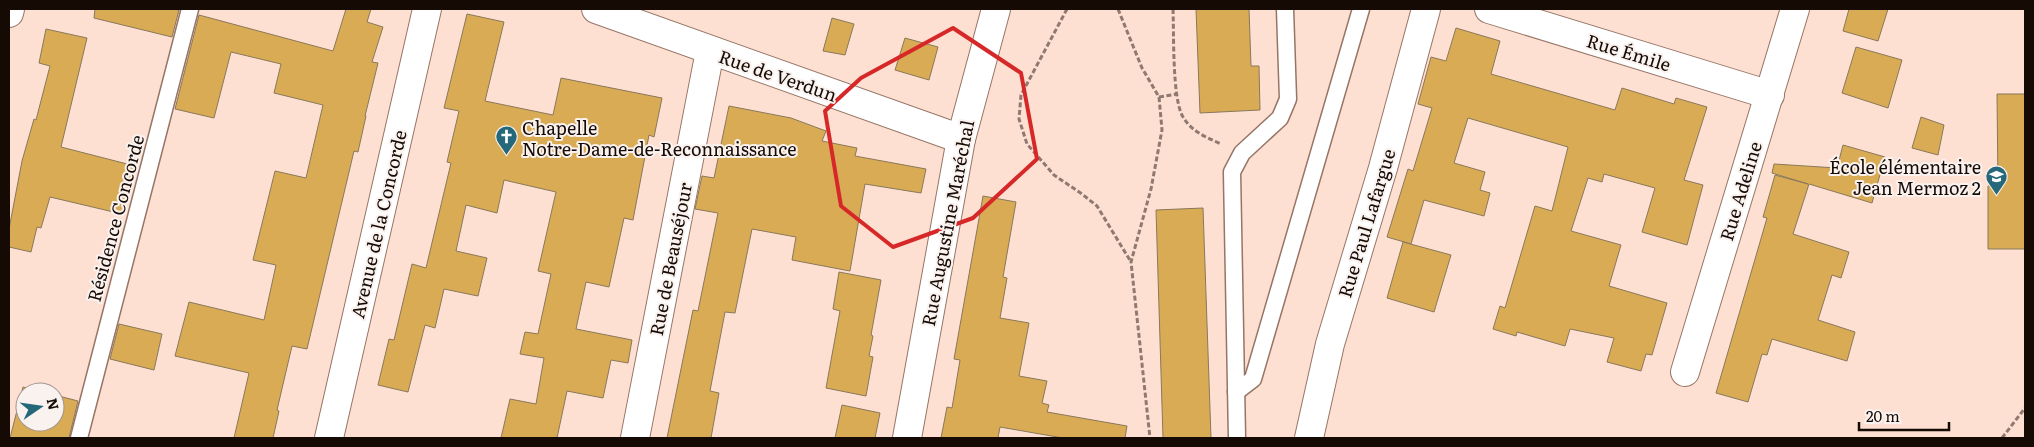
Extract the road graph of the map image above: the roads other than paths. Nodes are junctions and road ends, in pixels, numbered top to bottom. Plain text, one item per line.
1 (10, 9) edge
2 (190, 9) edge
3 (427, 9) edge
4 (596, 9) edge
5 (996, 9) edge
6 (1285, 9) edge
7 (1361, 9) edge
8 (1426, 9) edge
9 (1489, 9) edge
10 (1795, 9) edge
11 (9, 13) edge
12 (710, 51) junction
13 (1770, 95) junction
14 (961, 139) junction
15 (1685, 372) dead end
16 (1236, 392) junction
17 (79, 438) edge
18 (329, 438) edge
19 (635, 438) edge
20 (907, 438) edge
21 (1237, 438) edge
22 (1309, 438) edge

1 - 11 street
2 - 17 lane, Résidence Concorde
3 - 18 street, Avenue de la Concorde
4 - 12 street, Rue de Verdun
5 - 14 street, Rue Augustine Maréchal
6 - 16 lane
7 - 16 lane
8 - 22 street, Rue Paul Lafargue
9 - 13 street, Rue Émile
10 - 13 street, Rue Adeline
12 - 14 street, Rue de Verdun
12 - 19 street, Rue de Beauséjour
13 - 15 street, Rue Adeline
14 - 20 street, Rue Augustine Maréchal
16 - 21 lane

